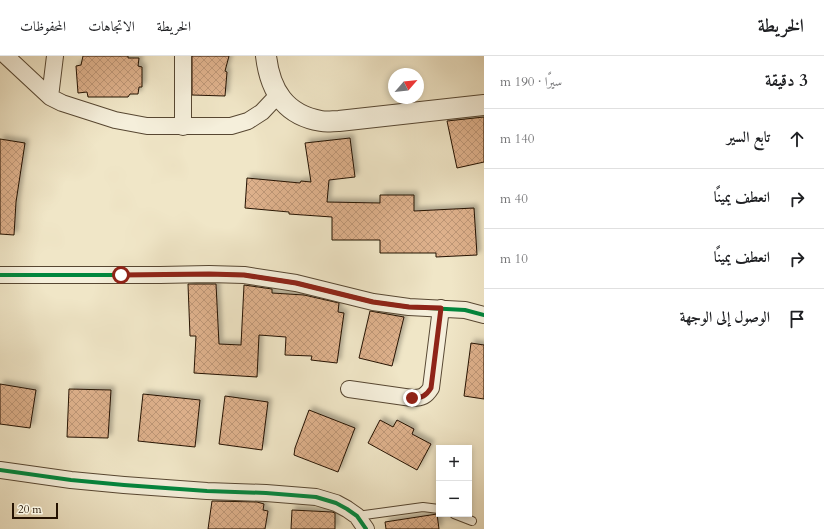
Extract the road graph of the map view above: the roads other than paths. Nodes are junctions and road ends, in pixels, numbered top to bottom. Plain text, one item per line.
1 (6, 56) edge
2 (55, 56) edge
3 (183, 56) edge
4 (266, 56) edge
5 (278, 96) junction
6 (50, 97) junction
7 (484, 105) edge
8 (183, 127) junction
9 (0, 275) edge
10 (441, 308) junction
11 (484, 315) edge
12 (349, 389) dead end
13 (0, 470) edge
14 (436, 509) edge
15 (357, 516) junction
16 (462, 517) edge
17 (472, 521) dead end
18 (366, 529) edge

1 - 6 street
2 - 6 street
3 - 8 street
4 - 5 street
5 - 7 street
5 - 8 street
6 - 8 street
9 - 10 street
10 - 11 street
10 - 12 street
13 - 15 street
14 - 15 lane
15 - 18 street
16 - 17 lane

